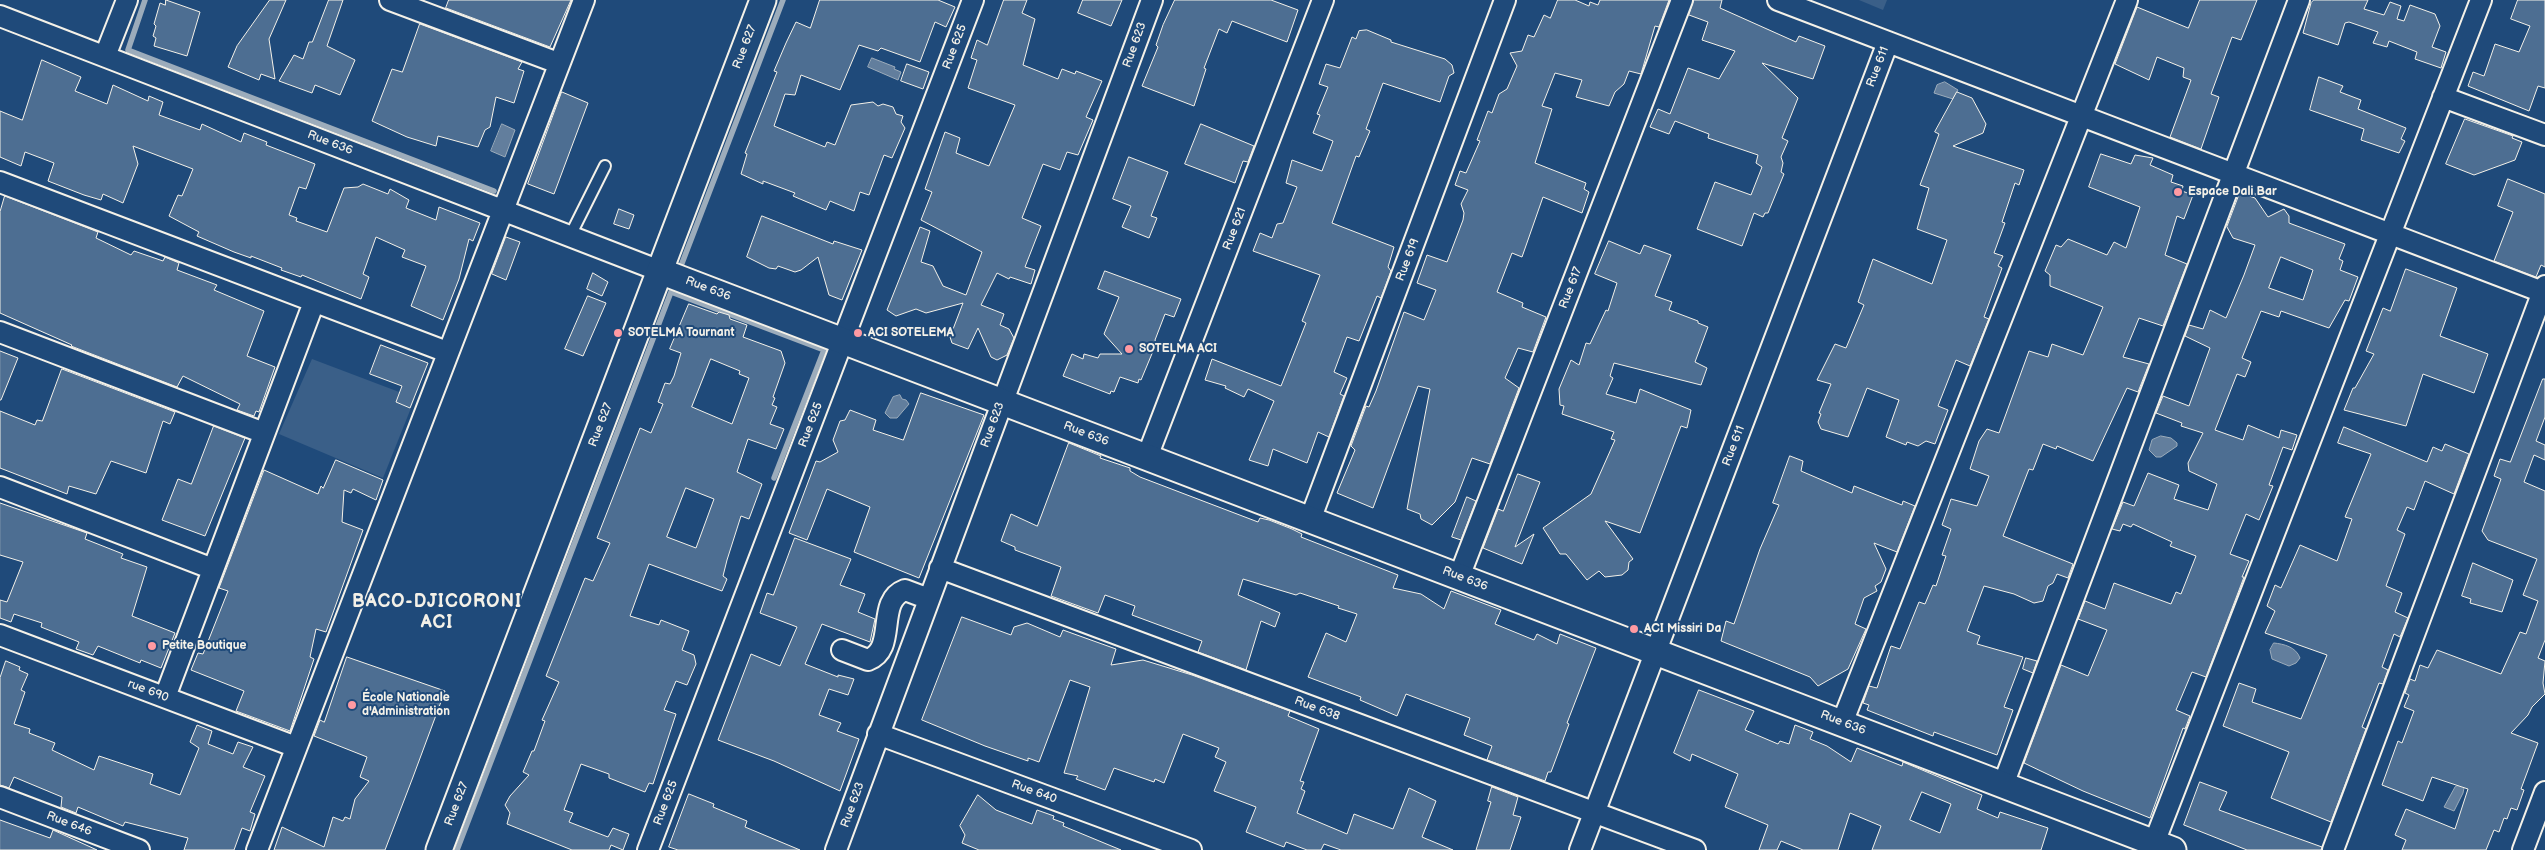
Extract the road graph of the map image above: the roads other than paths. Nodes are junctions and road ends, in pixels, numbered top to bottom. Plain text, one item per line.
1 (126, 0) edge
2 (390, 0) edge
3 (584, 0) edge
4 (763, 0) edge
5 (973, 0) edge
6 (1152, 0) edge
7 (1323, 0) edge
8 (1505, 0) edge
9 (1682, 0) edge
10 (1778, 0) edge
11 (2127, 0) edge
12 (2299, 0) edge
13 (2481, 0) edge
14 (433, 8) edge
15 (0, 16) edge
16 (1888, 42) junction
17 (105, 56) junction
18 (558, 63) junction
19 (2443, 97) junction
20 (2081, 116) junction
21 (2545, 135) edge
22 (605, 166) dead end
23 (2234, 174) junction
24 (0, 183) edge
25 (502, 210) junction
26 (2390, 234) junction
27 (570, 236) junction
28 (660, 271) junction
29 (2544, 290) edge
30 (314, 302) junction
31 (0, 332) edge
32 (843, 341) junction
33 (448, 352) junction
34 (1002, 402) junction
35 (264, 433) junction
36 (1147, 457) junction
37 (0, 487) edge
38 (1310, 520) junction
39 (940, 568) junction
40 (213, 569) junction
41 (1459, 577) junction
42 (929, 599) junction
43 (0, 636) edge
44 (842, 650) dead end
45 (1656, 652) junction
46 (164, 697) junction
47 (1842, 723) junction
48 (878, 734) junction
49 (296, 747) junction
50 (2003, 785) junction
51 (2545, 792) edge
52 (0, 797) edge
53 (1594, 813) junction
54 (2164, 846) edge
55 (139, 850) edge
56 (257, 850) edge
57 (439, 850) edge
58 (648, 850) edge
59 (836, 850) edge
60 (1191, 850) edge
61 (1580, 850) edge
62 (1695, 850) edge
63 (2333, 850) edge
64 (2523, 850) edge

1 - 17 street
2 - 14 street
3 - 18 street
4 - 28 street, Rue 627
5 - 32 street, Rue 625
6 - 34 street, Rue 623
7 - 36 street, Rue 621
8 - 38 street, Rue 619
9 - 41 street, Rue 617
10 - 16 street
11 - 20 street
12 - 23 street
13 - 19 street
14 - 18 street
15 - 17 street, Rue 636
16 - 20 street
16 - 45 street, Rue 611
17 - 25 street, Rue 636
18 - 25 street
19 - 21 street
19 - 26 street
20 - 23 street
20 - 47 street
22 - 27 lane
23 - 26 street
23 - 50 street
24 - 30 street
25 - 27 street, Rue 636
25 - 33 street
26 - 29 street
26 - 54 street
27 - 28 street, Rue 636
28 - 32 street, Rue 636
28 - 57 street, Rue 627
29 - 63 street
30 - 33 street
30 - 35 street
31 - 35 street
32 - 34 street, Rue 636
32 - 58 street, Rue 625
33 - 49 street
34 - 36 street, Rue 636
34 - 39 street, Rue 623
35 - 40 street
36 - 38 street, Rue 636
37 - 40 street
38 - 41 street, Rue 636
39 - 42 street, Rue 623
39 - 53 street, Rue 638
40 - 46 street
41 - 45 street, Rue 636
42 - 44 street
42 - 48 street, Rue 623
43 - 46 street, rue 690
45 - 47 street, Rue 636
45 - 53 street, Rue 611
46 - 49 street, rue 690
47 - 50 street, Rue 636
48 - 59 street, Rue 623
48 - 60 street, Rue 640
49 - 56 street
50 - 54 street, Rue 636
51 - 64 street
52 - 55 street, Rue 646
53 - 61 street, Rue 611
53 - 62 street, Rue 638

